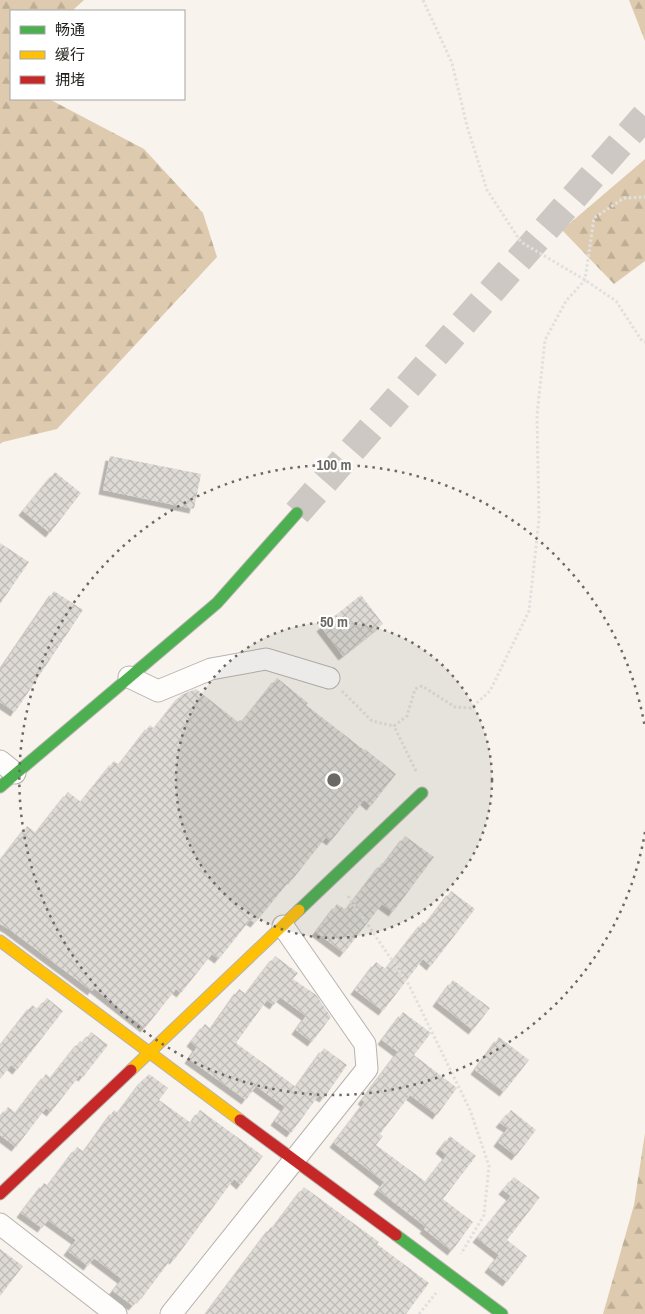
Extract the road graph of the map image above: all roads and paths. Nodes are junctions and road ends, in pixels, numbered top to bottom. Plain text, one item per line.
1 (423, 0) edge
2 (645, 197) edge
3 (586, 280) junction
4 (645, 342) edge
5 (297, 513) tunnel mouth
6 (130, 677) junction
7 (329, 678) joint
8 (394, 726) junction
9 (5, 774) edge
10 (422, 794) joint
11 (334, 877) junction
12 (282, 926) junction
13 (0, 941) edge
14 (149, 1053) junction
15 (295, 1160) junction
16 (0, 1194) edge
17 (0, 1224) edge
18 (450, 1274) junction
19 (116, 1314) edge
20 (171, 1314) edge
21 (419, 1314) edge
22 (502, 1314) edge

1 - 3 path
2 - 3 path
3 - 4 path
3 - 8 path
5 - 6 street
6 - 7 street
6 - 9 street
7 - 8 path
8 - 10 path
10 - 11 street
11 - 12 street
11 - 18 path
12 - 14 street
12 - 15 street
13 - 14 street
14 - 15 street
14 - 16 street
15 - 18 street
15 - 20 street
17 - 19 street
18 - 21 path
18 - 22 street

